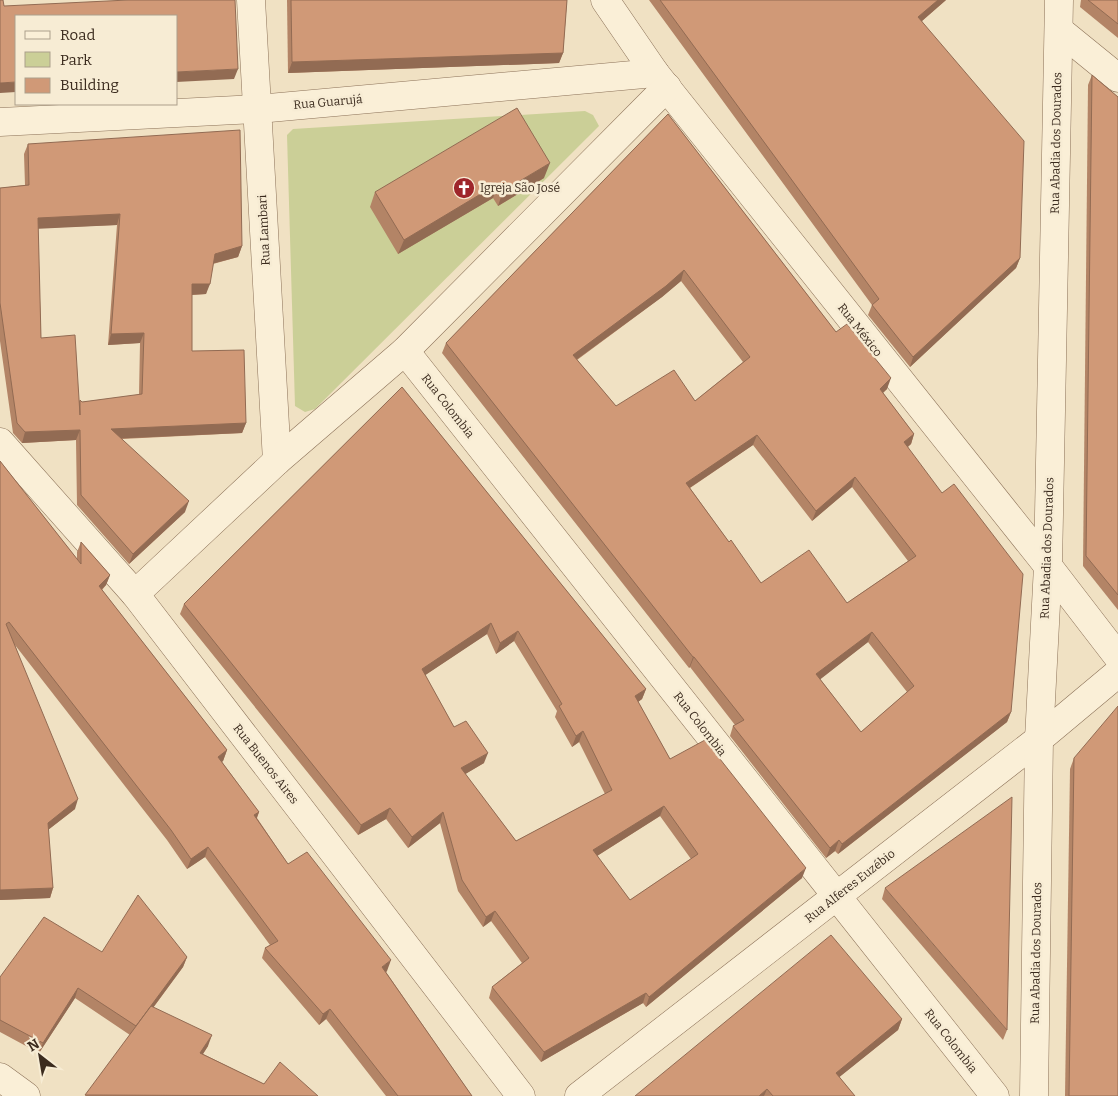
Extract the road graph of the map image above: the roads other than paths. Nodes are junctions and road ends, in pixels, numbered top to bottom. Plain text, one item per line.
1 (252, 0) edge
2 (605, 0) edge
3 (1059, 0) edge
4 (1058, 30) junction
5 (1118, 78) edge
6 (661, 80) junction
7 (258, 109) junction
8 (0, 122) edge
9 (405, 351) junction
10 (0, 442) edge
11 (276, 460) junction
12 (1048, 566) junction
13 (135, 594) junction
14 (1118, 657) edge
15 (1118, 673) edge
16 (1039, 740) junction
17 (837, 897) junction
18 (0, 1077) edge
19 (26, 1096) edge
20 (521, 1096) edge
21 (578, 1096) edge
22 (995, 1096) edge
23 (1034, 1096) edge

1 - 7 street, Rua Lambari
2 - 6 street, Rua México
3 - 4 street, Rua Abadia dos Dourados
4 - 5 street
4 - 12 street, Rua Abadia dos Dourados
6 - 7 street, Rua Guarujá
6 - 9 street
6 - 12 street, Rua México
7 - 8 street, Rua Guarujá
7 - 11 street, Rua Lambari
9 - 11 street
9 - 17 street, Rua Colombia
10 - 13 street, Rua Buenos Aires
11 - 13 street
12 - 14 street, Rua México
12 - 16 street, Rua Abadia dos Dourados
13 - 20 street, Rua Buenos Aires
15 - 16 street, Rua Alferes Euzébio
16 - 17 street, Rua Alferes Euzébio
16 - 23 street, Rua Abadia dos Dourados
17 - 21 street, Rua Alferes Euzébio
17 - 22 street, Rua Colombia
18 - 19 street

